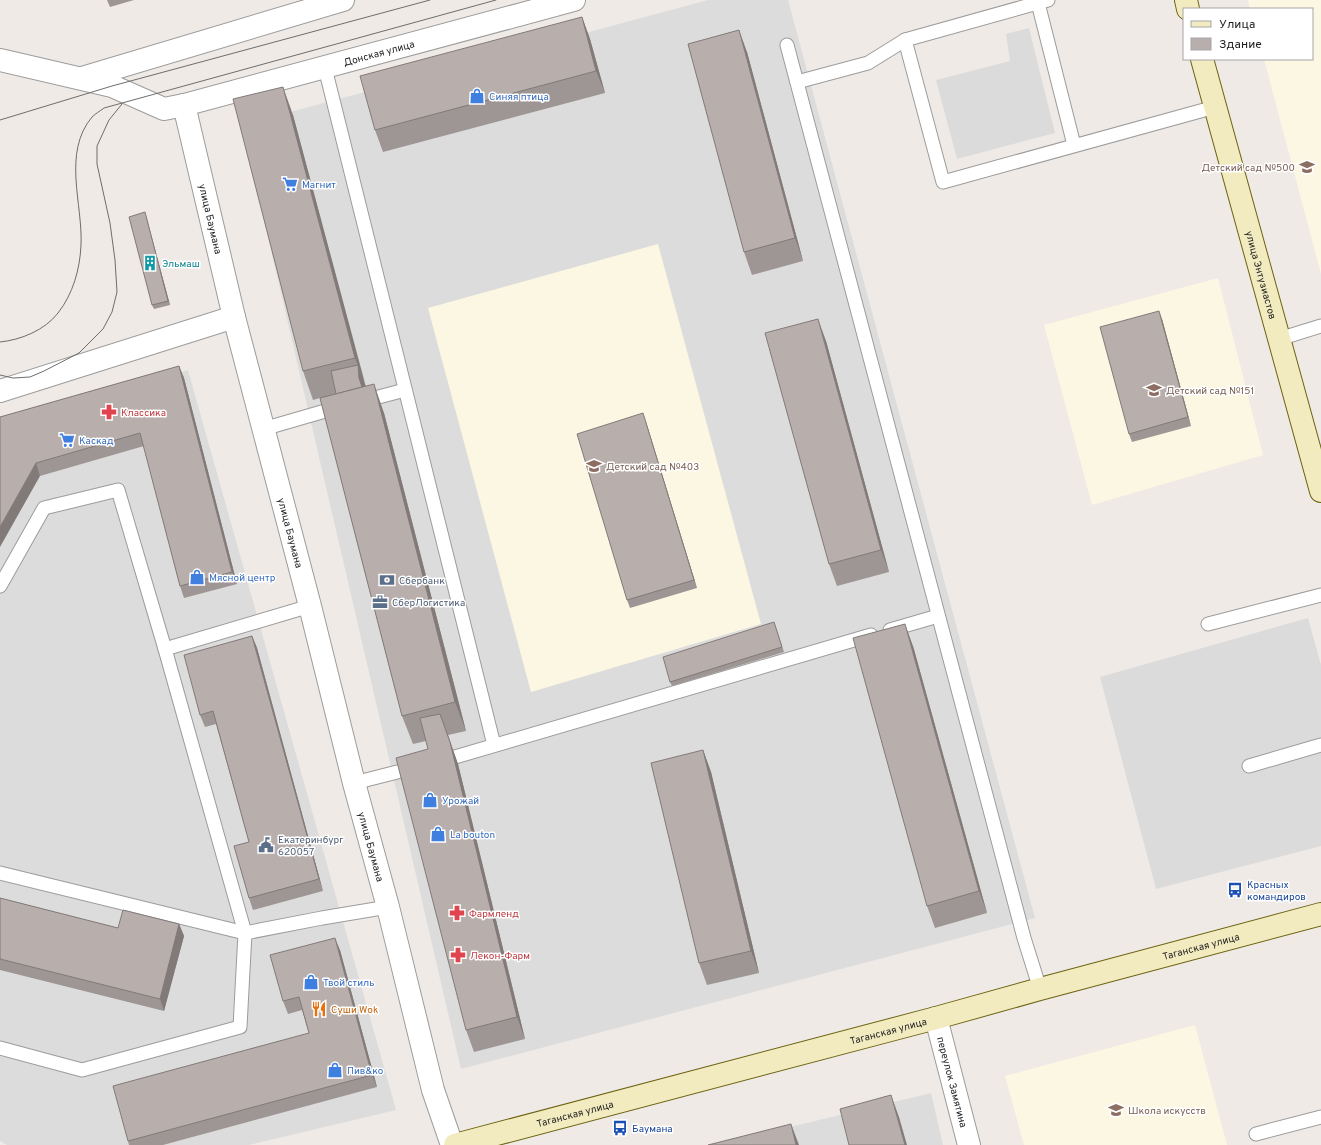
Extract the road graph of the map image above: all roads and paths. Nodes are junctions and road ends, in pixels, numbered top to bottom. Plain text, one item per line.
1 (342, 0) edge
2 (574, 0) edge
3 (1043, 1) edge
4 (905, 40) junction
5 (787, 45) dead end
6 (0, 60) edge
7 (1202, 60) edge
8 (325, 68) junction
9 (81, 78) junction
10 (797, 82) junction
11 (184, 105) junction
12 (1215, 107) junction
13 (1074, 145) junction
14 (234, 317) junction
15 (1321, 326) edge
16 (1279, 339) junction
17 (405, 390) junction
18 (0, 391) edge
19 (367, 400) edge
20 (341, 406) edge
21 (263, 429) junction
22 (1321, 491) edge
23 (0, 586) edge
24 (1321, 595) edge
25 (310, 606) junction
26 (938, 616) junction
27 (1208, 624) dead end
28 (165, 649) junction
29 (494, 745) junction
30 (1321, 745) edge
31 (455, 757) edge
32 (427, 764) edge
33 (1249, 766) dead end
34 (354, 783) junction
35 (0, 873) edge
36 (388, 907) junction
37 (1321, 914) edge
38 (246, 933) junction
39 (1040, 989) junction
40 (936, 1018) junction
41 (0, 1048) edge
42 (1321, 1117) edge
43 (1256, 1134) dead end
44 (454, 1145) edge
45 (969, 1145) edge

1 - 9 street
2 - 8 street, Донская улица
3 - 4 lane
3 - 13 lane
4 - 10 lane
4 - 13 lane
5 - 10 lane
6 - 9 street
7 - 12 main road, улица Энтузиастов
8 - 11 street, Донская улица
8 - 17 lane
9 - 11 street
10 - 26 lane
11 - 14 street, улица Баумана
12 - 13 lane
12 - 16 main road, улица Энтузиастов
14 - 18 street
14 - 21 street, улица Баумана
15 - 16 lane
16 - 22 main road, улица Энтузиастов
17 - 19 lane
17 - 29 lane
20 - 21 lane
21 - 25 street, улица Баумана
23 - 28 lane
24 - 27 lane
25 - 28 lane
25 - 34 street, улица Баумана
26 - 29 lane
26 - 39 lane
28 - 38 lane
29 - 31 lane
30 - 33 lane
32 - 34 lane
34 - 36 street, улица Баумана
35 - 38 lane
36 - 38 lane
36 - 44 street, улица Баумана
37 - 39 main road, Таганская улица
38 - 41 lane
39 - 40 main road, Таганская улица
40 - 44 main road, Таганская улица
40 - 45 street, переулок Замятина
42 - 43 lane

